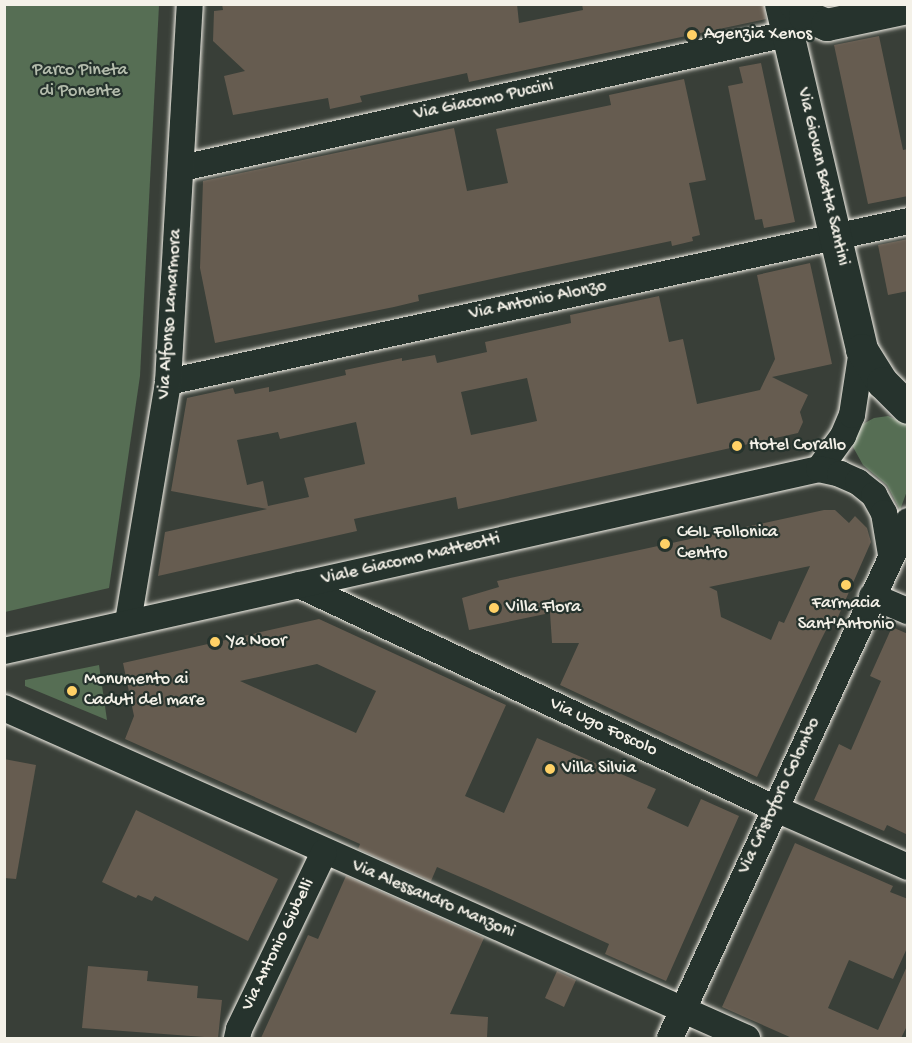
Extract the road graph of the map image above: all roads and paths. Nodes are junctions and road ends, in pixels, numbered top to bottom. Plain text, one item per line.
1 (190, 4) edge
2 (795, 4) edge
3 (908, 8) edge
4 (784, 19) edge
5 (827, 25) junction
6 (803, 92) junction
7 (182, 168) junction
8 (908, 221) edge
9 (835, 237) junction
10 (862, 350) junction
11 (168, 382) junction
12 (908, 408) edge
13 (819, 469) junction
14 (908, 521) edge
15 (891, 555) junction
16 (299, 585) junction
17 (872, 596) junction
18 (908, 611) edge
19 (128, 622) junction
20 (4, 651) edge
21 (4, 708) edge
22 (774, 808) junction
23 (324, 852) junction
24 (908, 867) edge
25 (683, 1008) junction
26 (237, 1038) edge
27 (670, 1038) edge
28 (747, 1038) edge

1 - 7 street, Via Alfonso Lamarmora
2 - 5 street
3 - 5 street
4 - 6 street, Via Giovan Batta Santini
4 - 7 street, Via Giacomo Puccini
5 - 6 street
6 - 9 street, Via Giovan Batta Santini
7 - 11 street, Via Alfonso Lamarmora
8 - 9 street, Via Antonio Alonzo
9 - 10 street, Via Giovan Batta Santini
9 - 11 street, Via Antonio Alonzo
10 - 12 street, Via Giovan Batta Santini
10 - 13 street
11 - 19 street, Via Alfonso Lamarmora
13 - 15 street
13 - 16 street, Viale Giacomo Matteotti
14 - 15 street, Via Cristoforo Colombo
15 - 17 street, Via Cristoforo Colombo
16 - 19 street, Viale Giacomo Matteotti
16 - 22 street, Via Ugo Foscolo
17 - 18 street
17 - 22 street, Via Cristoforo Colombo
19 - 20 street, Viale Giacomo Matteotti
21 - 23 street, Via Alessandro Manzoni
22 - 24 street, Via Ugo Foscolo
22 - 25 street, Via Cristoforo Colombo
23 - 25 street, Via Alessandro Manzoni
23 - 26 street, Via Antonio Giubelli
25 - 27 street, Via Cristoforo Colombo
25 - 28 street, Via Alessandro Manzoni

